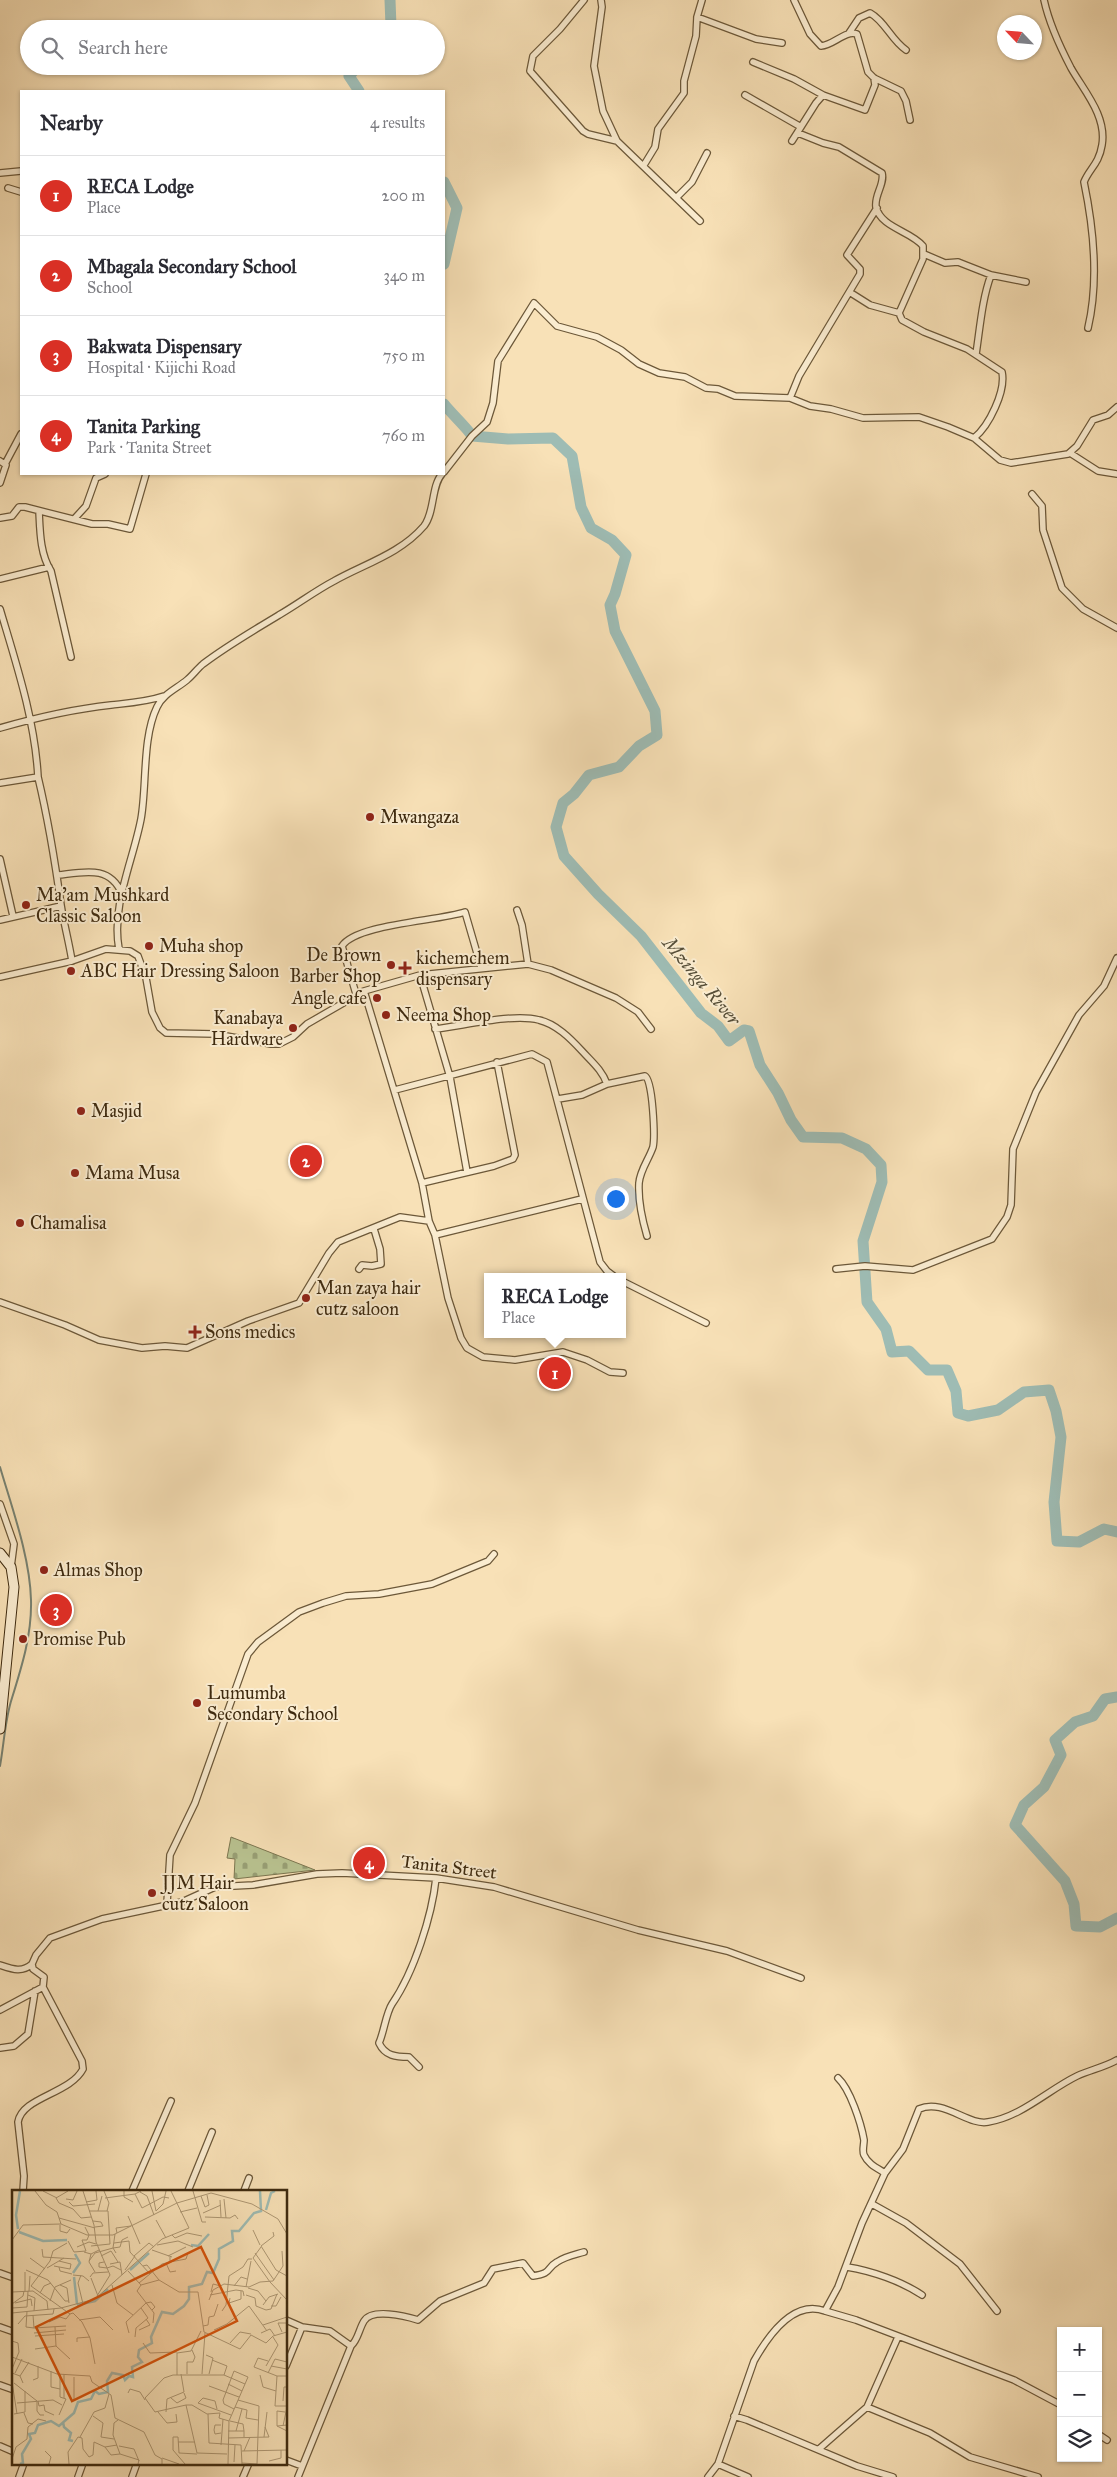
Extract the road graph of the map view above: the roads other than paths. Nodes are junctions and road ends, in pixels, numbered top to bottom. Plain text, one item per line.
1 (584, 0) edge
2 (600, 0) edge
3 (702, 0) edge
4 (794, 0) edge
5 (1044, 0) edge
6 (696, 16) junction
7 (850, 33) junction
8 (782, 43) dead end
9 (906, 50) dead end
10 (753, 62) dead end
11 (874, 78) junction
12 (745, 95) dead end
13 (824, 95) junction
14 (910, 120) dead end
15 (800, 130) junction
16 (617, 140) junction
17 (792, 141) dead end
18 (707, 153) dead end
19 (644, 165) junction
20 (20, 171) edge
21 (0, 173) edge
22 (8, 188) dead end
23 (20, 192) edge
24 (676, 198) junction
25 (876, 208) junction
26 (700, 221) dead end
27 (924, 254) junction
28 (991, 275) junction
29 (1026, 282) dead end
30 (851, 293) junction
31 (899, 312) junction
32 (1088, 328) dead end
33 (976, 354) junction
34 (790, 398) junction
35 (1117, 407) edge
36 (20, 436) edge
37 (974, 438) junction
38 (1070, 453) junction
39 (3, 463) edge
40 (445, 470) edge
41 (1117, 474) edge
42 (103, 475) edge
43 (146, 475) edge
44 (442, 475) edge
45 (0, 483) edge
46 (1032, 494) dead end
47 (39, 511) junction
48 (0, 518) edge
49 (75, 518) junction
50 (49, 567) junction
51 (0, 580) edge
52 (0, 609) edge
53 (1117, 628) edge
54 (71, 657) dead end
55 (164, 696) junction
56 (29, 720) junction
57 (0, 728) edge
58 (38, 777) junction
59 (0, 783) edge
60 (0, 859) edge
61 (58, 875) junction
62 (122, 894) junction
63 (61, 906) junction
64 (517, 910) dead end
65 (13, 916) junction
66 (0, 920) edge
67 (119, 949) junction
68 (1117, 958) edge
69 (72, 961) junction
70 (528, 964) junction
71 (481, 967) junction
72 (420, 975) junction
73 (0, 977) edge
74 (364, 991) junction
75 (356, 994) junction
76 (435, 1029) junction
77 (651, 1029) dead end
78 (497, 1062) junction
79 (450, 1077) junction
80 (607, 1084) junction
81 (395, 1090) junction
82 (558, 1099) junction
83 (467, 1172) junction
84 (422, 1183) junction
85 (582, 1199) junction
86 (429, 1221) junction
87 (374, 1229) junction
88 (436, 1235) junction
89 (647, 1236) dead end
90 (359, 1269) dead end
91 (836, 1269) dead end
92 (610, 1273) edge
93 (626, 1283) edge
94 (0, 1302) edge
95 (706, 1323) dead end
96 (623, 1372) dead end
97 (0, 1504) edge
98 (0, 1553) edge
99 (494, 1554) dead end
100 (11, 1567) junction
101 (0, 1729) edge
102 (436, 1878) junction
103 (167, 1903) junction
104 (32, 1964) junction
105 (0, 1965) edge
106 (801, 1978) dead end
107 (43, 1987) junction
108 (34, 1991) junction
109 (0, 2010) edge
110 (0, 2048) edge
111 (1117, 2060) edge
112 (418, 2067) dead end
113 (838, 2078) dead end
114 (171, 2101) dead end
115 (212, 2132) dead end
116 (885, 2173) junction
117 (249, 2178) dead end
118 (23, 2190) edge
119 (132, 2190) edge
120 (188, 2190) edge
121 (244, 2190) edge
122 (872, 2204) junction
123 (584, 2252) dead end
124 (846, 2267) junction
125 (0, 2273) edge
126 (12, 2277) edge
127 (922, 2295) dead end
128 (826, 2311) junction
129 (997, 2311) dead end
130 (288, 2321) edge
131 (0, 2327) edge
132 (302, 2327) junction
133 (12, 2331) edge
134 (898, 2337) junction
135 (351, 2346) junction
136 (288, 2361) edge
137 (0, 2385) edge
138 (12, 2389) edge
139 (1057, 2403) edge
140 (867, 2407) junction
141 (734, 2416) junction
142 (1102, 2437) edge
143 (1107, 2440) dead end
144 (0, 2446) edge
145 (818, 2449) junction
146 (12, 2451) edge
147 (288, 2461) edge
148 (24, 2464) edge
149 (83, 2464) edge
150 (137, 2464) edge
151 (248, 2464) edge
152 (718, 2464) junction
153 (302, 2466) junction
154 (19, 2477) edge
155 (78, 2477) edge
156 (132, 2477) edge
157 (243, 2477) edge
158 (298, 2477) edge
159 (708, 2477) edge
160 (748, 2477) edge
161 (892, 2477) edge
162 (1038, 2477) edge

1 - 16 street
2 - 16 street
3 - 6 street
4 - 7 street
5 - 32 street
6 - 8 street
6 - 19 street
7 - 9 street
7 - 11 street
10 - 13 street
11 - 13 street
11 - 14 street
12 - 15 street
13 - 15 street
15 - 17 street
15 - 25 street
16 - 19 street
18 - 24 street
19 - 24 street
20 - 21 street
22 - 23 street
24 - 26 street
25 - 27 street
25 - 30 street
27 - 28 street
27 - 31 street
28 - 29 street
28 - 33 street
30 - 31 street
30 - 34 street
31 - 33 street
33 - 37 street
34 - 37 street
34 - 40 street
35 - 38 street
36 - 39 street
37 - 38 street
38 - 41 street
39 - 45 street
42 - 49 street
43 - 49 street
44 - 55 street
46 - 53 street
47 - 48 street
47 - 49 street
47 - 50 street
50 - 51 street
50 - 54 street
52 - 56 street
55 - 56 street
55 - 62 street
56 - 57 street
56 - 58 street
58 - 59 street
58 - 61 street
60 - 65 street
61 - 62 street
61 - 63 street
62 - 67 street
63 - 65 street
63 - 69 street
64 - 70 street
65 - 66 street
67 - 69 street
67 - 75 street
68 - 91 street
69 - 73 street
70 - 71 street
70 - 77 street
71 - 72 street
71 - 75 street
72 - 74 street
72 - 76 street
74 - 75 street
74 - 81 street
76 - 79 street
76 - 80 street
78 - 79 street
78 - 82 street
78 - 83 street
79 - 81 street
79 - 83 street
80 - 82 street
80 - 89 street
81 - 84 street
82 - 85 street
83 - 84 street
84 - 86 street
85 - 88 street
85 - 92 street
86 - 87 street
86 - 88 street
87 - 90 street
87 - 94 street
88 - 96 street
93 - 95 street
97 - 100 street
98 - 100 street
99 - 103 street
100 - 101 street
102 - 103 street, Tanita Street
102 - 106 street, Tanita Street
102 - 112 street
103 - 104 street, Tanita Street
104 - 105 street
104 - 107 street
107 - 108 street
107 - 118 street
108 - 109 street
108 - 110 street
111 - 116 street
113 - 116 street
114 - 119 street
115 - 120 street
116 - 122 street
117 - 121 street
122 - 124 street
122 - 129 street
123 - 135 street
124 - 127 street
124 - 128 street
125 - 126 street
128 - 134 street
128 - 141 street
130 - 132 street
131 - 133 street
132 - 135 street
132 - 136 street
134 - 139 street
134 - 140 street
135 - 153 street
137 - 138 street
140 - 145 street
140 - 162 street
141 - 145 street
141 - 152 street
142 - 143 street
144 - 146 street
145 - 161 street
147 - 153 street
148 - 154 street
149 - 155 street
150 - 156 street
151 - 157 street
152 - 159 street
152 - 160 street
153 - 158 street

